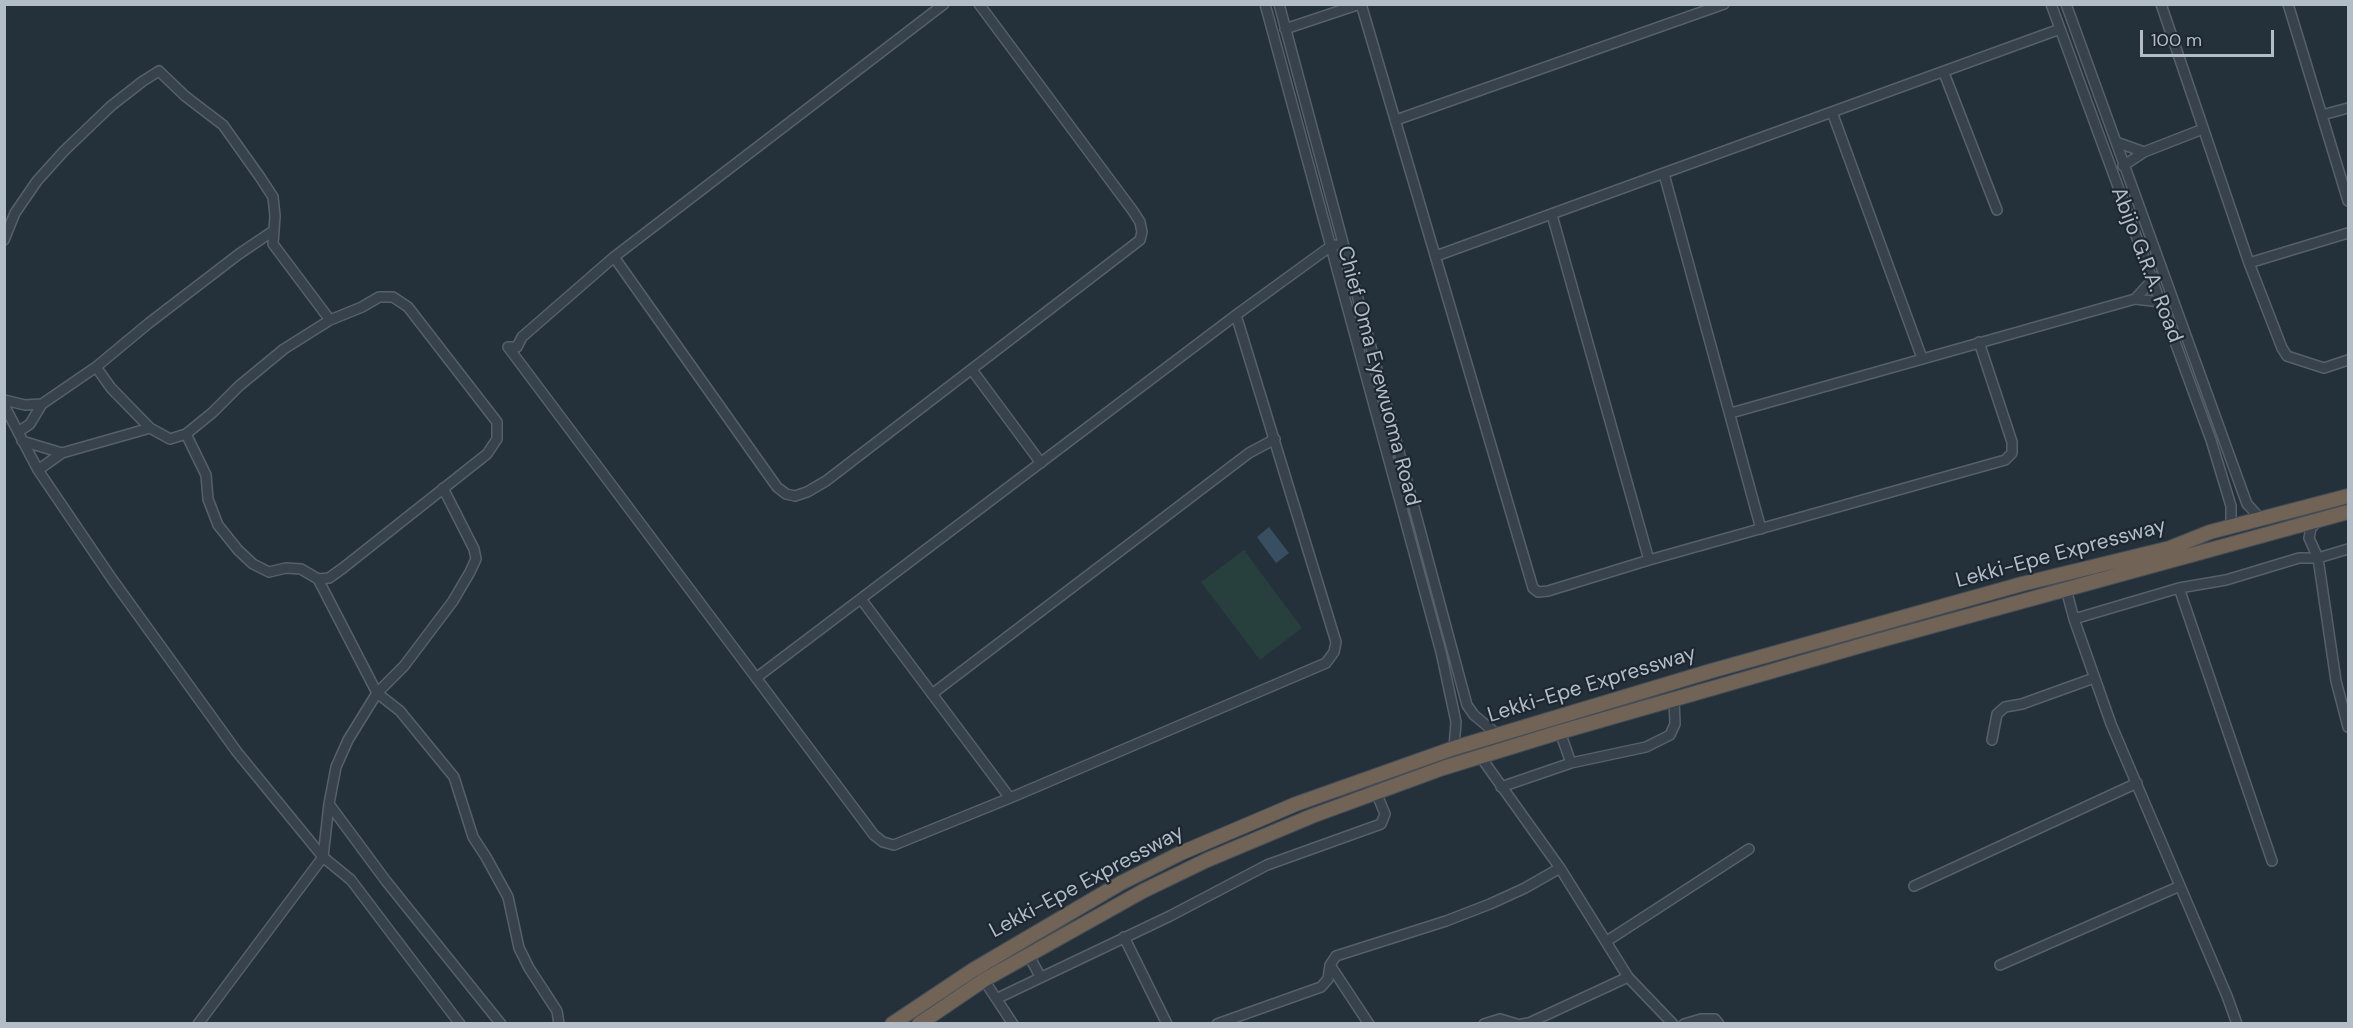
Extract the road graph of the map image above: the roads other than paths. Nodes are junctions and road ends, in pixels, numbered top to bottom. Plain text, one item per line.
1 (944, 4) edge
2 (979, 4) edge
3 (1265, 4) edge
4 (1279, 4) edge
5 (1360, 4) edge
6 (1724, 4) edge
7 (2051, 4) edge
8 (2066, 4) edge
9 (2161, 4) edge
10 (2288, 4) edge
11 (1285, 29) junction
12 (2060, 29) junction
13 (1944, 73) junction
14 (2349, 108) edge
15 (1832, 112) junction
16 (2322, 115) junction
17 (1396, 120) junction
18 (2203, 129) junction
19 (2116, 142) junction
20 (2145, 152) junction
21 (2123, 166) junction
22 (1664, 174) junction
23 (2349, 201) edge
24 (1997, 210) dead end
25 (1552, 215) junction
26 (273, 231) junction
27 (2349, 233) edge
28 (4, 240) edge
29 (1342, 244) junction
30 (1331, 246) junction
31 (1436, 255) junction
32 (614, 257) junction
33 (2249, 263) junction
34 (2164, 273) junction
35 (2152, 278) junction
36 (2174, 298) junction
37 (2135, 299) junction
38 (2160, 302) junction
39 (1236, 315) junction
40 (330, 320) junction
41 (1978, 342) junction
42 (1922, 358) junction
43 (2349, 360) edge
44 (96, 367) junction
45 (972, 370) junction
46 (4, 400) edge
47 (42, 404) junction
48 (4, 405) edge
49 (1731, 413) junction
50 (150, 428) junction
51 (18, 432) junction
52 (186, 434) junction
53 (1275, 439) junction
54 (22, 441) junction
55 (62, 453) junction
56 (1041, 463) junction
57 (38, 470) junction
58 (444, 488) junction
59 (2349, 496) edge
60 (2349, 512) edge
61 (2260, 518) junction
62 (2319, 520) junction
63 (2231, 527) junction
64 (1761, 529) junction
65 (2349, 549) edge
66 (2318, 558) junction
67 (1649, 560) junction
68 (318, 579) junction
69 (2179, 588) junction
70 (2066, 589) junction
71 (861, 599) junction
72 (2074, 619) junction
73 (1840, 636) junction
74 (1845, 651) junction
75 (756, 678) junction
76 (2094, 678) junction
77 (377, 693) junction
78 (932, 694) junction
79 (1674, 699) junction
80 (2349, 727) edge
81 (1560, 732) junction
82 (1498, 735) junction
83 (1992, 740) dead end
84 (1454, 748) junction
85 (1480, 756) junction
86 (1571, 763) junction
87 (2137, 783) junction
88 (1501, 787) junction
89 (1376, 792) junction
90 (1010, 798) junction
91 (329, 804) junction
92 (1749, 849) dead end
93 (323, 857) junction
94 (2272, 861) dead end
95 (1560, 868) junction
96 (1914, 886) dead end
97 (2180, 886) junction
98 (1124, 937) junction
99 (1607, 942) junction
100 (1029, 956) junction
101 (1330, 964) junction
102 (2000, 965) dead end
103 (1040, 976) junction
104 (1628, 978) junction
105 (984, 980) junction
106 (998, 998) junction
107 (198, 1023) edge
108 (460, 1023) edge
109 (501, 1023) edge
110 (559, 1023) edge
111 (892, 1023) edge
112 (919, 1023) edge
113 (1013, 1023) edge
114 (1167, 1023) edge
115 (1217, 1023) edge
116 (1369, 1023) edge
117 (1484, 1023) edge
118 (1520, 1023) edge
119 (1673, 1023) edge
120 (1684, 1023) edge
121 (1719, 1023) edge
122 (2236, 1023) edge

1 - 32 street
2 - 45 street
3 - 30 street, Chief Oma Eyewuoma Road
4 - 11 street, Chief Oma Eyewuoma Road
5 - 11 street
5 - 17 street
6 - 17 street
7 - 12 street, Abijo G.R.A. Road
8 - 19 street, Abijo G.R.A. Road
9 - 18 street
10 - 16 street
11 - 29 street, Chief Oma Eyewuoma Road
12 - 13 street
12 - 35 street, Abijo G.R.A. Road
13 - 15 street
13 - 24 street
14 - 16 street
15 - 22 street
15 - 42 street
16 - 23 street
17 - 31 street
18 - 20 street
18 - 33 street
19 - 20 street
19 - 21 street, Abijo G.R.A. Road
20 - 21 street
21 - 34 street, Abijo G.R.A. Road
22 - 25 street
22 - 49 street
25 - 31 street
25 - 67 street
26 - 28 street
26 - 40 street
26 - 44 street
27 - 33 street
29 - 30 street
29 - 82 street, Chief Oma Eyewuoma Road
30 - 39 street
30 - 84 street, Chief Oma Eyewuoma Road
31 - 67 street
32 - 45 street
32 - 75 street
33 - 43 street
34 - 35 street
34 - 36 street, Abijo G.R.A. Road
35 - 37 street
35 - 38 street, Abijo G.R.A. Road
36 - 38 street
36 - 61 street, Abijo G.R.A. Road
37 - 38 street
37 - 41 street
38 - 63 street, Abijo G.R.A. Road
39 - 53 street
39 - 56 street
40 - 52 street
40 - 58 street
41 - 42 street
41 - 64 street
42 - 49 street
44 - 47 street
44 - 50 street
45 - 56 street
46 - 47 street
47 - 51 street
48 - 51 street
49 - 64 street
50 - 52 street
50 - 55 street
51 - 54 street
52 - 68 street
53 - 78 street
53 - 90 street
54 - 55 street
54 - 57 street
55 - 57 street
56 - 71 street
57 - 93 street
58 - 68 street
58 - 77 street
59 - 61 highway, Lekki-Epe Expressway
60 - 62 highway, Lekki-Epe Expressway
61 - 63 highway, Lekki-Epe Expressway
62 - 66 street
62 - 70 highway, Lekki-Epe Expressway
63 - 73 highway, Lekki-Epe Expressway
64 - 67 street
65 - 66 street
66 - 69 street
66 - 80 street
68 - 77 street
69 - 72 street
69 - 94 street
70 - 72 street
70 - 74 highway, Lekki-Epe Expressway
71 - 75 street
71 - 78 street
72 - 76 street
73 - 74 highway
73 - 82 highway, Lekki-Epe Expressway
74 - 79 highway, Lekki-Epe Expressway
75 - 90 street
76 - 83 street
76 - 87 street
77 - 91 street
77 - 110 street
78 - 90 street
79 - 81 highway, Lekki-Epe Expressway
79 - 86 street
81 - 85 highway, Lekki-Epe Expressway
81 - 86 street
82 - 84 highway, Lekki-Epe Expressway
84 - 111 highway, Lekki-Epe Expressway
85 - 88 street
85 - 89 highway, Lekki-Epe Expressway
86 - 88 street
87 - 96 street
87 - 97 street
88 - 95 street
89 - 98 street
89 - 100 highway, Lekki-Epe Expressway
91 - 93 street
91 - 109 street
92 - 99 street
93 - 107 street
93 - 108 street
95 - 99 street
95 - 101 street
97 - 102 street
97 - 122 street
98 - 103 street
98 - 114 street
99 - 104 street
100 - 103 street
100 - 105 highway, Lekki-Epe Expressway
101 - 115 street
101 - 116 street
103 - 106 street
104 - 118 street
104 - 119 street
105 - 106 street
105 - 112 highway, Lekki-Epe Expressway
106 - 113 street
117 - 118 street
120 - 121 street

